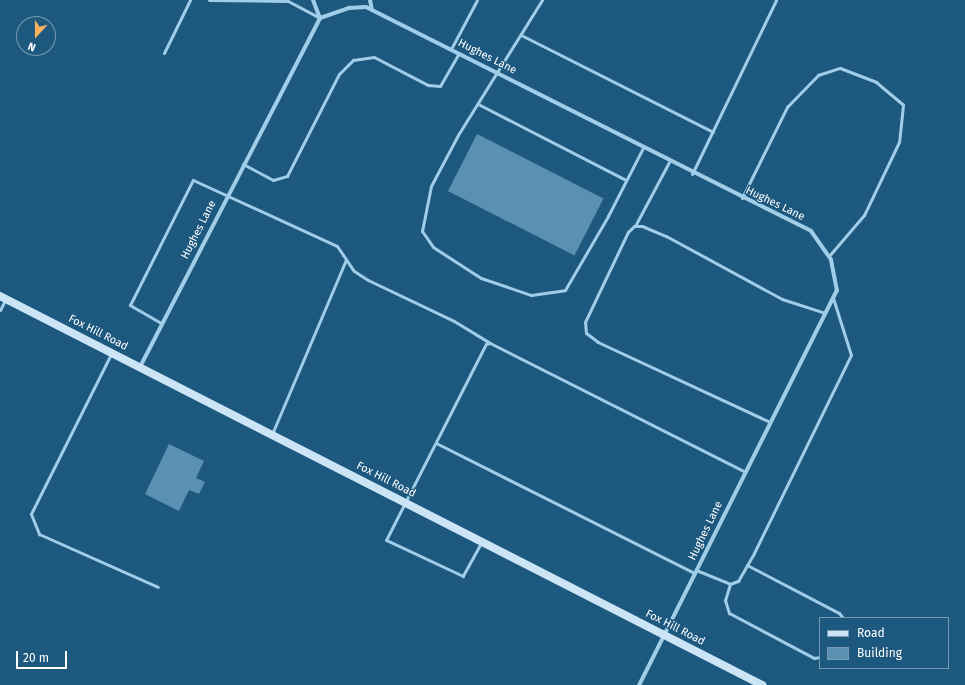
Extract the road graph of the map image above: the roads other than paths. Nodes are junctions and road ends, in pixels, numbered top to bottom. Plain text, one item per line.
1 (190, 0) edge
2 (209, 0) edge
3 (312, 0) edge
4 (370, 0) edge
5 (477, 0) edge
6 (542, 0) edge
7 (776, 0) edge
8 (372, 10) junction
9 (320, 18) junction
10 (521, 35) junction
11 (451, 49) junction
12 (164, 53) dead end
13 (459, 53) junction
14 (498, 73) junction
15 (478, 104) junction
16 (713, 132) junction
17 (643, 148) junction
18 (669, 162) junction
19 (243, 164) junction
20 (692, 174) junction
21 (626, 180) junction
22 (226, 196) junction
23 (742, 198) junction
24 (635, 226) junction
25 (829, 256) junction
26 (346, 260) junction
27 (3, 297) edge
28 (833, 298) junction
29 (0, 310) edge
30 (825, 313) junction
31 (161, 323) junction
32 (490, 342) junction
33 (112, 352) junction
34 (140, 366) junction
35 (770, 422) junction
36 (272, 434) junction
37 (436, 443) junction
38 (745, 472) junction
39 (406, 502) junction
40 (482, 541) junction
41 (747, 565) junction
42 (696, 572) junction
43 (730, 584) junction
44 (158, 587) dead end
45 (842, 617) edge
46 (664, 635) junction
47 (819, 657) edge
48 (640, 685) edge
49 (762, 685) edge

1 - 12 lane
2 - 9 lane
3 - 9 street
4 - 8 street
5 - 11 lane
6 - 10 lane
7 - 16 lane
8 - 9 street, Hughes Lane
8 - 11 street, Hughes Lane
9 - 19 street, Hughes Lane
10 - 14 lane
10 - 16 lane
11 - 13 street, Hughes Lane
13 - 14 street, Hughes Lane
13 - 19 lane
14 - 15 lane
14 - 17 street, Hughes Lane
15 - 21 lane
15 - 21 lane
16 - 20 lane
17 - 18 street, Hughes Lane
17 - 21 lane
18 - 20 street, Hughes Lane
18 - 24 lane
19 - 22 street, Hughes Lane
20 - 23 street, Hughes Lane
22 - 26 lane
22 - 31 street, Hughes Lane
22 - 31 lane
23 - 25 street, Hughes Lane
23 - 25 lane
24 - 30 lane
24 - 35 lane
25 - 28 street, Hughes Lane
26 - 32 lane
26 - 36 lane
27 - 29 lane
27 - 33 street, Fox Hill Road
28 - 30 street, Hughes Lane
28 - 41 lane
30 - 35 street, Hughes Lane
31 - 34 street, Hughes Lane
32 - 37 lane
32 - 38 lane
33 - 34 street, Fox Hill Road
33 - 44 lane
34 - 36 street, Fox Hill Road
35 - 38 street, Hughes Lane
36 - 39 street, Fox Hill Road
37 - 39 lane
37 - 42 lane
38 - 42 street, Hughes Lane
39 - 40 street, Fox Hill Road
39 - 40 lane
40 - 46 street, Fox Hill Road
41 - 43 lane
41 - 45 lane
42 - 43 lane
42 - 46 street, Hughes Lane
43 - 47 lane
46 - 48 street, Hughes Lane
46 - 49 street, Fox Hill Road

